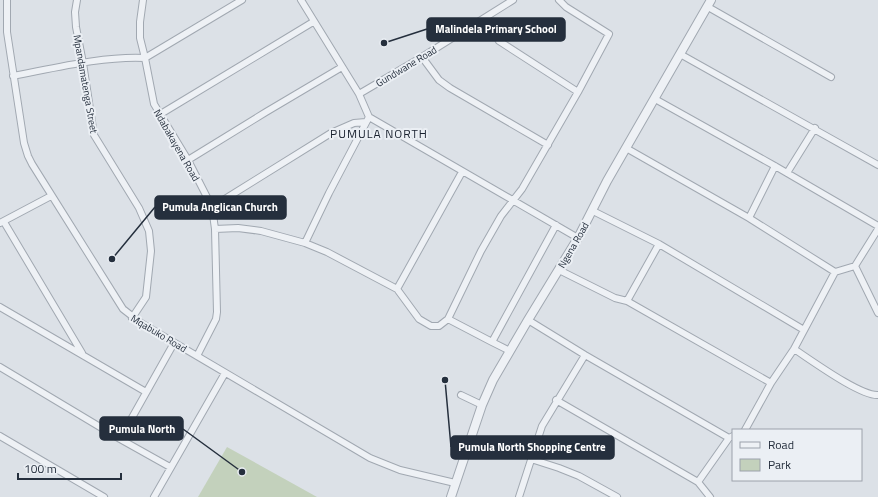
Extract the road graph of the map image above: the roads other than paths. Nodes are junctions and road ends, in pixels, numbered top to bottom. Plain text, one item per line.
1 (6, 0) edge
2 (77, 0) edge
3 (143, 0) edge
4 (242, 0) edge
5 (301, 0) edge
6 (513, 0) edge
7 (559, 0) edge
8 (710, 3) edge
9 (486, 17) junction
10 (313, 22) junction
11 (680, 54) junction
12 (422, 57) junction
13 (145, 58) junction
14 (83, 63) junction
15 (342, 67) junction
16 (14, 76) junction
17 (831, 77) dead end
18 (578, 92) junction
19 (359, 94) junction
20 (655, 99) junction
21 (159, 114) junction
22 (368, 120) junction
23 (815, 128) junction
24 (548, 145) junction
25 (626, 148) junction
26 (188, 160) junction
27 (878, 165) edge
28 (775, 166) junction
29 (462, 172) junction
30 (787, 173) junction
31 (51, 196) junction
32 (513, 199) junction
33 (212, 207) junction
34 (593, 211) junction
35 (749, 218) junction
36 (2, 222) edge
37 (556, 225) junction
38 (878, 228) edge
39 (215, 229) junction
40 (578, 238) junction
41 (304, 243) junction
42 (659, 244) junction
43 (855, 266) junction
44 (559, 270) junction
45 (835, 272) junction
46 (397, 289) junction
47 (627, 301) junction
48 (0, 307) edge
49 (878, 313) edge
50 (132, 318) junction
51 (448, 319) junction
52 (528, 320) junction
53 (804, 330) junction
54 (492, 342) junction
55 (174, 343) junction
56 (794, 349) junction
57 (510, 351) junction
58 (83, 354) junction
59 (585, 355) junction
60 (197, 356) junction
61 (0, 367) edge
62 (225, 373) junction
63 (771, 383) junction
64 (146, 392) junction
65 (461, 395) dead end
66 (878, 395) edge
67 (556, 400) junction
68 (482, 405) junction
69 (746, 429) edge
70 (0, 436) edge
71 (731, 437) edge
72 (120, 439) junction
73 (531, 460) junction
74 (170, 467) junction
75 (698, 482) junction
76 (455, 483) junction
77 (104, 497) edge
78 (154, 497) edge
79 (451, 497) edge
80 (519, 497) edge
81 (617, 497) edge
82 (710, 497) edge

1 - 16 street, Mqabuko Road
2 - 14 street, Mpandamatenga Street
3 - 13 street, Ndabakayena Road
4 - 13 street
5 - 10 street
6 - 9 street, Gundwane Road
7 - 18 street
8 - 11 street, Ngena Road
8 - 17 street
9 - 12 street, Gundwane Road
9 - 18 street
10 - 15 street
10 - 21 street
11 - 20 street, Ngena Road
11 - 23 street
12 - 19 street, Gundwane Road
12 - 24 street
13 - 14 street
13 - 21 street, Ndabakayena Road
14 - 16 street
14 - 50 street, Mpandamatenga Street
15 - 19 street
15 - 26 street
16 - 31 street, Mqabuko Road
18 - 24 street
19 - 22 street
20 - 25 street, Ngena Road
20 - 28 street
21 - 26 street, Ndabakayena Road
22 - 29 street
22 - 33 street
22 - 41 street
23 - 27 street
23 - 30 street
24 - 32 street
25 - 34 street, Ngena Road
25 - 35 street
26 - 33 street, Ndabakayena Road
28 - 30 street
28 - 35 street
29 - 32 street
29 - 46 street
30 - 38 street
31 - 36 street
31 - 50 street, Mqabuko Road
32 - 37 street
32 - 51 street
33 - 39 street, Ndabakayena Road
34 - 40 street, Ngena Road
34 - 42 street
35 - 45 street
36 - 58 street
37 - 40 street
37 - 54 street
38 - 43 street
39 - 41 street
39 - 60 street, Ndabakayena Road
40 - 44 street, Ngena Road
41 - 46 street
42 - 47 street
42 - 53 street
43 - 45 street
43 - 49 street
44 - 47 street
44 - 52 street, Ngena Road
45 - 53 street
46 - 51 street
47 - 63 street
48 - 58 street
50 - 55 street, Mqabuko Road
51 - 54 street
52 - 57 street, Ngena Road
52 - 59 street
53 - 56 street
54 - 57 street
55 - 60 street, Mqabuko Road
55 - 64 street
56 - 63 street
56 - 66 street
57 - 68 street, Ngena Road
58 - 64 street
59 - 67 street
59 - 71 street
60 - 62 street, Mqabuko Road
61 - 72 street
62 - 74 street
62 - 76 street, Mqabuko Road
63 - 69 street
64 - 72 street
65 - 68 street
67 - 73 street
67 - 75 street
68 - 76 street, Ngena Road
70 - 77 street
71 - 75 street
72 - 74 street
73 - 80 street
73 - 81 street
74 - 78 street
75 - 82 street
76 - 79 street, Ngena Road

